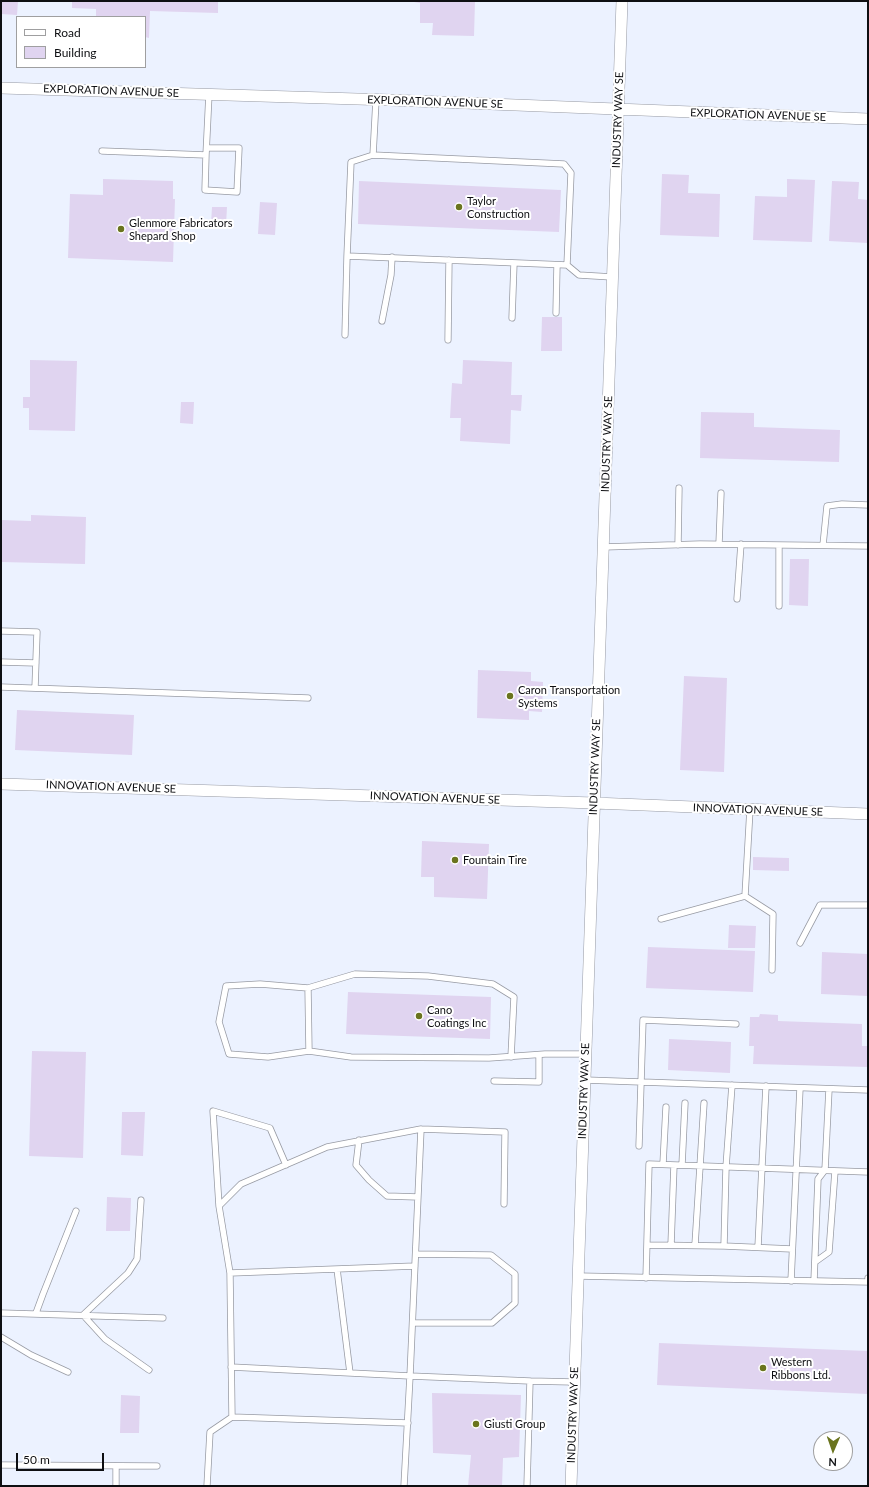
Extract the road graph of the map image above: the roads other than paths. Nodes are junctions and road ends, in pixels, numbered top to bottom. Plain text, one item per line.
1 (622, 1) edge
2 (1, 88) edge
3 (209, 94) junction
4 (376, 100) junction
5 (618, 110) junction
6 (868, 119) edge
7 (206, 148) junction
8 (102, 151) dead end
9 (206, 155) junction
10 (373, 155) junction
11 (347, 256) junction
12 (392, 257) junction
13 (448, 260) junction
14 (514, 263) junction
15 (557, 265) junction
16 (567, 265) junction
17 (612, 277) junction
18 (556, 313) dead end
19 (512, 318) dead end
20 (382, 321) dead end
21 (345, 334) dead end
22 (448, 340) dead end
23 (678, 488) dead end
24 (722, 493) dead end
25 (868, 505) edge
26 (678, 544) junction
27 (719, 544) junction
28 (741, 544) junction
29 (779, 545) junction
30 (823, 545) junction
31 (868, 546) edge
32 (603, 547) junction
33 (737, 599) dead end
34 (779, 606) dead end
35 (1, 631) edge
36 (1, 662) edge
37 (36, 663) junction
38 (1, 688) edge
39 (35, 688) junction
40 (308, 698) dead end
41 (1, 784) edge
42 (594, 803) junction
43 (750, 809) junction
44 (868, 814) edge
45 (745, 896) junction
46 (868, 905) edge
47 (661, 919) dead end
48 (800, 943) dead end
49 (772, 970) dead end
50 (308, 988) junction
51 (736, 1024) dead end
52 (309, 1051) junction
53 (586, 1054) junction
54 (538, 1055) junction
55 (511, 1056) junction
56 (585, 1080) junction
57 (494, 1081) dead end
58 (642, 1082) junction
59 (732, 1085) junction
60 (766, 1086) junction
61 (800, 1088) junction
62 (829, 1089) junction
63 (868, 1090) edge
64 (686, 1103) dead end
65 (704, 1103) dead end
66 (666, 1107) dead end
67 (421, 1129) junction
68 (358, 1140) junction
69 (639, 1146) dead end
70 (663, 1164) junction
71 (286, 1165) junction
72 (674, 1165) junction
73 (682, 1165) junction
74 (701, 1166) junction
75 (726, 1167) junction
76 (762, 1168) junction
77 (797, 1170) junction
78 (825, 1170) junction
79 (835, 1170) junction
80 (868, 1172) edge
81 (418, 1198) junction
82 (141, 1200) dead end
83 (504, 1204) dead end
84 (219, 1206) junction
85 (76, 1211) dead end
86 (647, 1245) junction
87 (671, 1245) junction
88 (695, 1245) junction
89 (724, 1246) junction
90 (758, 1247) junction
91 (792, 1249) junction
92 (416, 1254) junction
93 (815, 1262) junction
94 (415, 1266) junction
95 (338, 1269) junction
96 (230, 1273) junction
97 (578, 1276) junction
98 (646, 1278) junction
99 (868, 1278) edge
100 (791, 1281) junction
101 (814, 1281) junction
102 (868, 1282) edge
103 (1, 1313) edge
104 (36, 1313) junction
105 (83, 1315) junction
106 (163, 1318) dead end
107 (413, 1322) junction
108 (1, 1337) edge
109 (231, 1367) junction
110 (149, 1370) dead end
111 (68, 1372) dead end
112 (350, 1373) junction
113 (410, 1376) junction
114 (530, 1381) junction
115 (574, 1382) junction
116 (232, 1416) junction
117 (408, 1423) junction
118 (1, 1465) edge
119 (116, 1466) junction
120 (157, 1466) dead end
121 (116, 1486) edge
122 (207, 1486) edge
123 (404, 1486) edge
124 (527, 1486) edge
125 (571, 1486) edge

1 - 5 street, INDUSTRY WAY SE
2 - 3 street, EXPLORATION AVENUE SE
3 - 4 street, EXPLORATION AVENUE SE
3 - 7 lane
4 - 5 street, EXPLORATION AVENUE SE
4 - 10 lane
5 - 6 street, EXPLORATION AVENUE SE
5 - 17 street, INDUSTRY WAY SE
7 - 9 lane
7 - 9 lane
8 - 9 lane
10 - 11 lane
10 - 16 lane
11 - 12 lane
11 - 21 lane
12 - 13 lane
12 - 20 lane
13 - 14 lane
13 - 22 lane
14 - 15 lane
14 - 19 lane
15 - 16 lane
15 - 18 lane
16 - 17 lane
17 - 32 street, INDUSTRY WAY SE
23 - 26 lane
24 - 27 lane
25 - 30 lane
26 - 27 lane
26 - 32 lane
27 - 28 lane
28 - 29 lane
28 - 33 lane
29 - 30 lane
29 - 34 lane
30 - 31 lane
32 - 42 street, INDUSTRY WAY SE
35 - 37 lane
36 - 37 lane
37 - 39 lane
38 - 39 lane
39 - 40 lane
41 - 42 street, INNOVATION AVENUE SE
42 - 43 street, INNOVATION AVENUE SE
42 - 53 street, INDUSTRY WAY SE
43 - 44 street, INNOVATION AVENUE SE
43 - 45 lane
45 - 47 lane
45 - 49 lane
46 - 48 lane
50 - 52 lane
50 - 52 lane
50 - 55 lane
51 - 58 lane
52 - 55 lane
53 - 54 lane
53 - 56 street, INDUSTRY WAY SE
54 - 55 lane
54 - 57 lane
56 - 58 lane
56 - 97 street, INDUSTRY WAY SE
58 - 59 lane
58 - 69 lane
59 - 60 lane
59 - 75 lane
60 - 61 lane
60 - 76 lane
61 - 62 lane
61 - 77 lane
62 - 63 lane
62 - 78 lane
64 - 73 lane
65 - 74 lane
66 - 70 lane
67 - 68 lane
67 - 81 lane
67 - 83 lane
68 - 71 lane
68 - 81 lane
70 - 72 lane
70 - 86 lane
71 - 84 lane
71 - 84 lane
72 - 73 lane
72 - 87 lane
73 - 74 lane
74 - 75 lane
74 - 88 lane
75 - 76 lane
75 - 89 lane
76 - 77 lane
76 - 90 lane
77 - 78 lane
77 - 91 lane
78 - 79 lane
78 - 93 lane
79 - 80 lane
79 - 93 lane
81 - 92 lane
82 - 105 lane
84 - 96 lane
85 - 104 lane
86 - 87 lane
86 - 98 lane
87 - 88 lane
88 - 89 lane
89 - 90 lane
90 - 91 lane
91 - 100 lane
92 - 94 lane
92 - 107 lane
93 - 101 lane
94 - 95 lane
94 - 107 lane
95 - 96 lane
95 - 112 lane
96 - 109 lane
97 - 98 lane
97 - 115 street, INDUSTRY WAY SE
98 - 100 lane
99 - 102 lane
100 - 101 lane
101 - 102 lane
103 - 104 lane
104 - 105 lane
105 - 106 lane
105 - 110 lane
107 - 113 lane
108 - 111 lane
109 - 112 lane
109 - 116 lane
112 - 113 lane
113 - 114 lane
113 - 117 lane
114 - 115 lane
114 - 124 lane
115 - 125 street, INDUSTRY WAY SE
116 - 117 lane
116 - 122 lane
117 - 123 lane
118 - 119 lane
119 - 120 lane
119 - 121 lane

